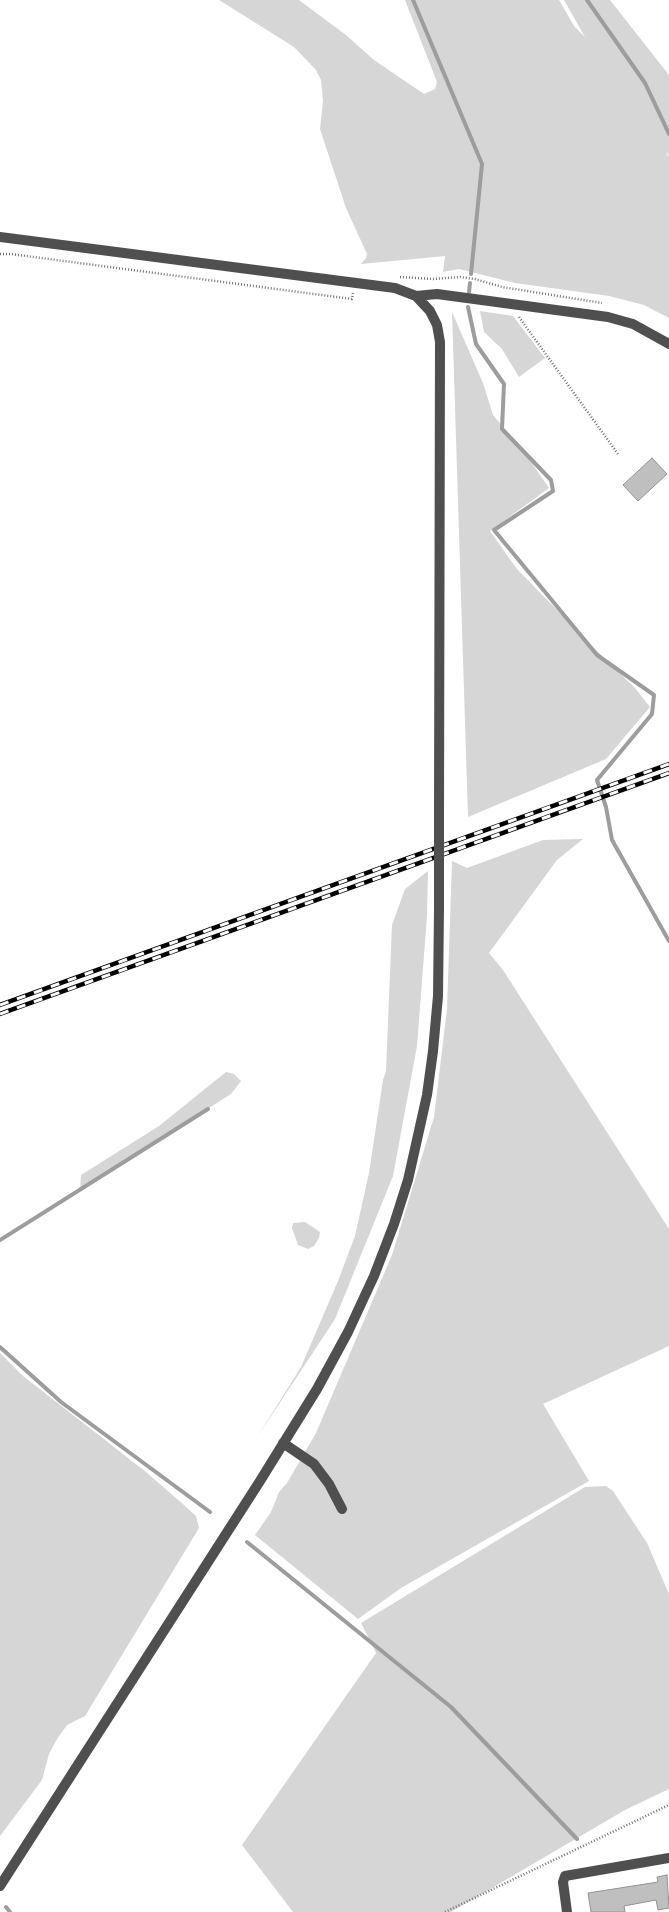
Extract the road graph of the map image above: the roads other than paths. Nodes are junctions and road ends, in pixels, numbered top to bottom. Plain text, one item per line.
1 (0, 237) edge
2 (416, 296) junction
3 (669, 344) edge
4 (284, 1444) junction
5 (342, 1509) dead end
6 (669, 1858) edge
7 (0, 1886) edge
8 (567, 1912) edge

1 - 2 street
2 - 3 street
2 - 4 street, bridge
4 - 5 street
4 - 7 street
6 - 8 street

